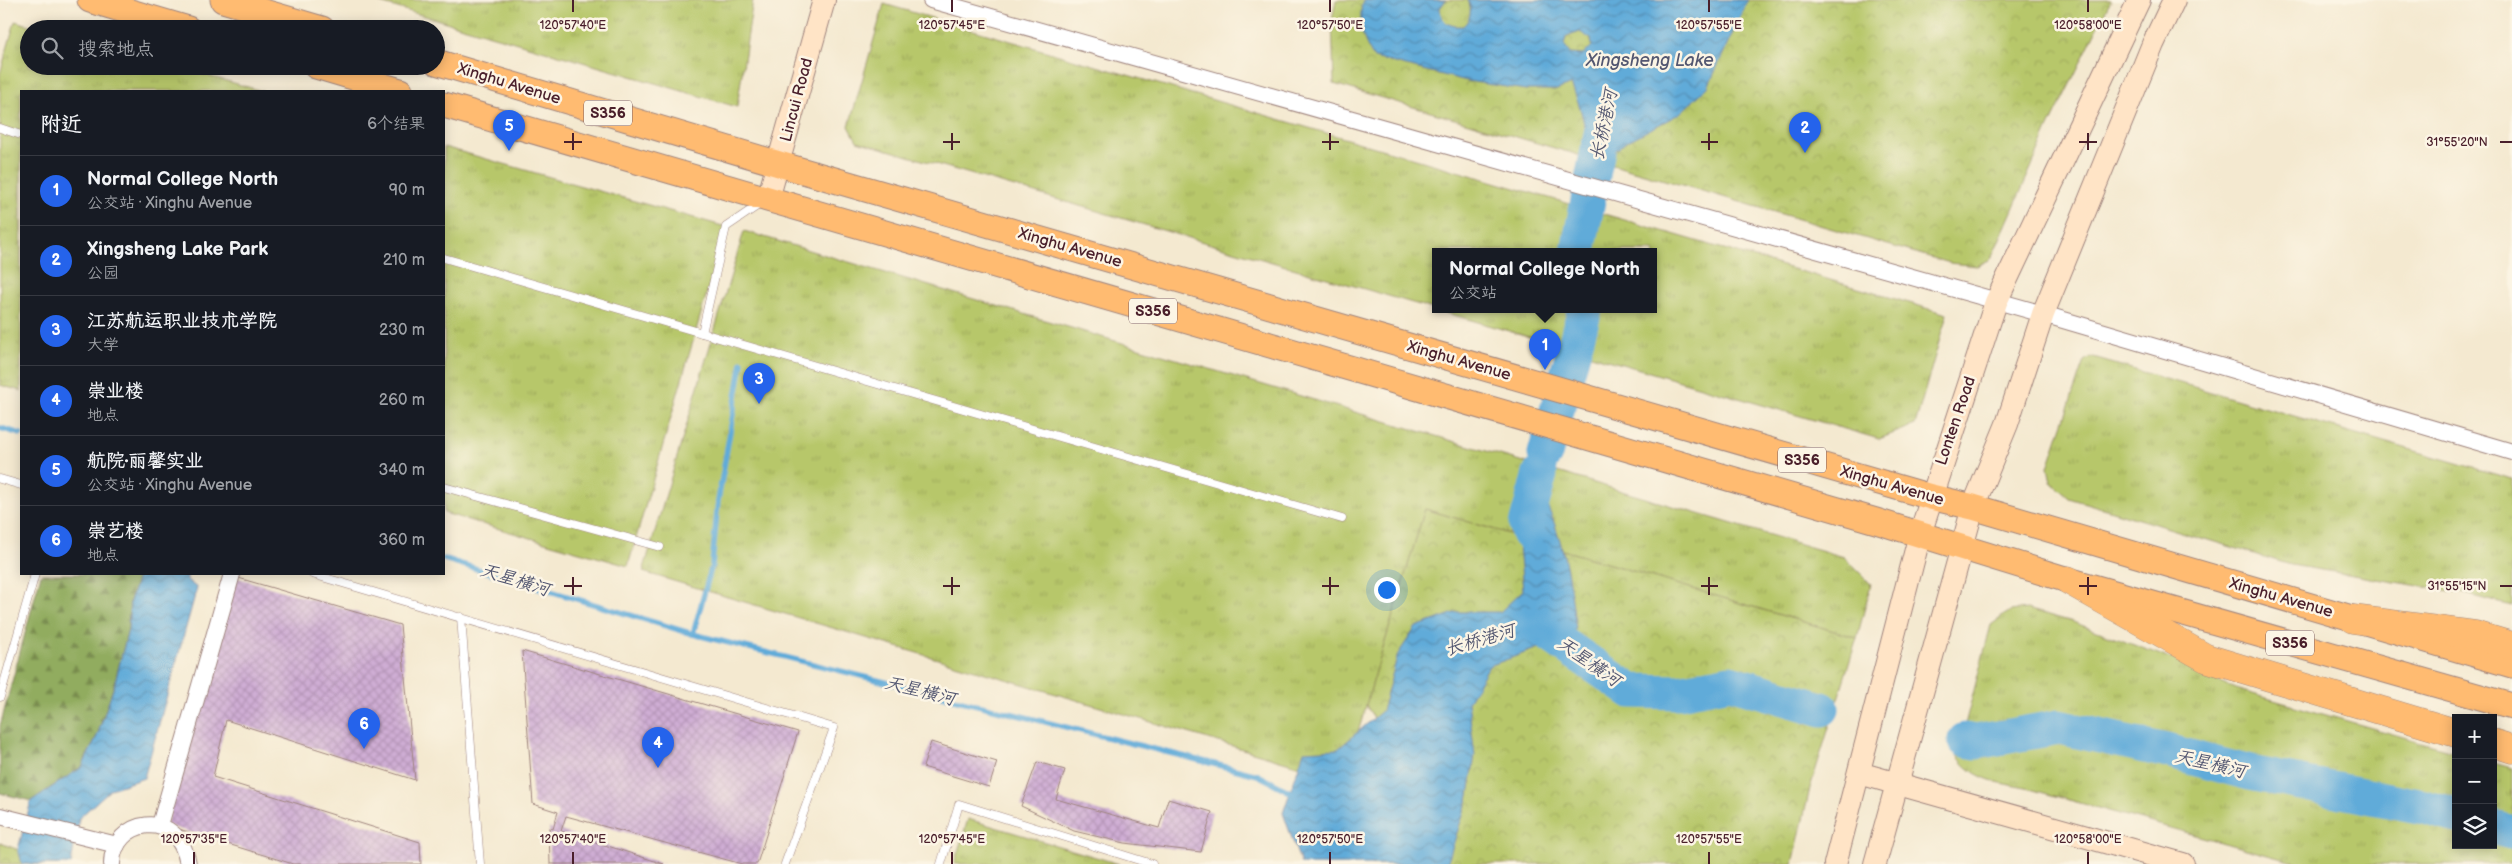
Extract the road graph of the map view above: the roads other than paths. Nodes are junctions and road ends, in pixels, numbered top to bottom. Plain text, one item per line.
1 (90, 0) edge
2 (222, 0) edge
3 (824, 0) edge
4 (931, 0) edge
5 (2139, 0) edge
6 (2174, 0) edge
7 (158, 20) edge
8 (291, 20) edge
9 (445, 65) edge
10 (340, 75) edge
11 (373, 87) edge
12 (393, 90) edge
13 (445, 105) edge
14 (0, 128) edge
15 (20, 134) edge
16 (779, 164) junction
17 (768, 199) junction
18 (445, 258) edge
19 (1996, 302) junction
20 (2043, 314) junction
21 (702, 333) junction
22 (2512, 452) edge
23 (0, 479) edge
24 (20, 485) edge
25 (445, 487) edge
26 (1931, 497) junction
27 (1973, 507) junction
28 (1342, 519) dead end
29 (1920, 534) junction
30 (660, 547) dead end
31 (1963, 548) junction
32 (35, 575) edge
33 (232, 575) edge
34 (315, 575) edge
35 (2068, 580) junction
36 (461, 617) junction
37 (2353, 619) junction
38 (2512, 646) edge
39 (2512, 665) edge
40 (0, 696) edge
41 (2512, 706) edge
42 (2452, 732) edge
43 (2497, 744) edge
44 (2512, 749) edge
45 (1859, 773) junction
46 (1897, 783) junction
47 (0, 816) edge
48 (160, 825) junction
49 (117, 845) junction
50 (112, 864) edge
51 (188, 864) edge
52 (480, 864) edge
53 (786, 864) edge
54 (941, 864) edge
55 (1152, 864) edge
56 (1835, 864) edge
57 (1875, 864) edge
58 (2183, 864) edge

1 - 7 main road
2 - 8 main road
3 - 16 main road, Lincui Road
4 - 19 street
5 - 19 main road, Lonten Road
6 - 20 main road
9 - 16 main road, Xinghu Avenue / S356
10 - 11 main road
11 - 12 main road
13 - 17 main road, S356
14 - 15 lane
16 - 17 main road, Lincui Road
16 - 26 main road, Xinghu Avenue / S356
17 - 21 lane
17 - 29 main road, S356
18 - 21 lane
19 - 20 street
19 - 26 main road, Lonten Road
20 - 22 street
20 - 27 main road
21 - 28 lane
23 - 24 lane
25 - 30 lane
26 - 27 main road, Xinghu Avenue / S356
26 - 29 main road, Lonten Road
27 - 31 main road
27 - 37 main road, Xinghu Avenue / S356
29 - 31 main road, S356
29 - 45 main road, Lonten Road
31 - 35 main road, S356
31 - 46 main road
32 - 40 lane
33 - 48 street
34 - 36 lane
35 - 41 main road, S356
35 - 42 highway
36 - 52 lane
36 - 53 lane
37 - 38 highway
37 - 39 main road, Xinghu Avenue / S356
43 - 44 highway
45 - 46 main road
45 - 56 main road, Lonten Road
46 - 57 main road
46 - 58 main road
47 - 49 street
48 - 49 street
48 - 51 street
49 - 50 street
54 - 55 lane

